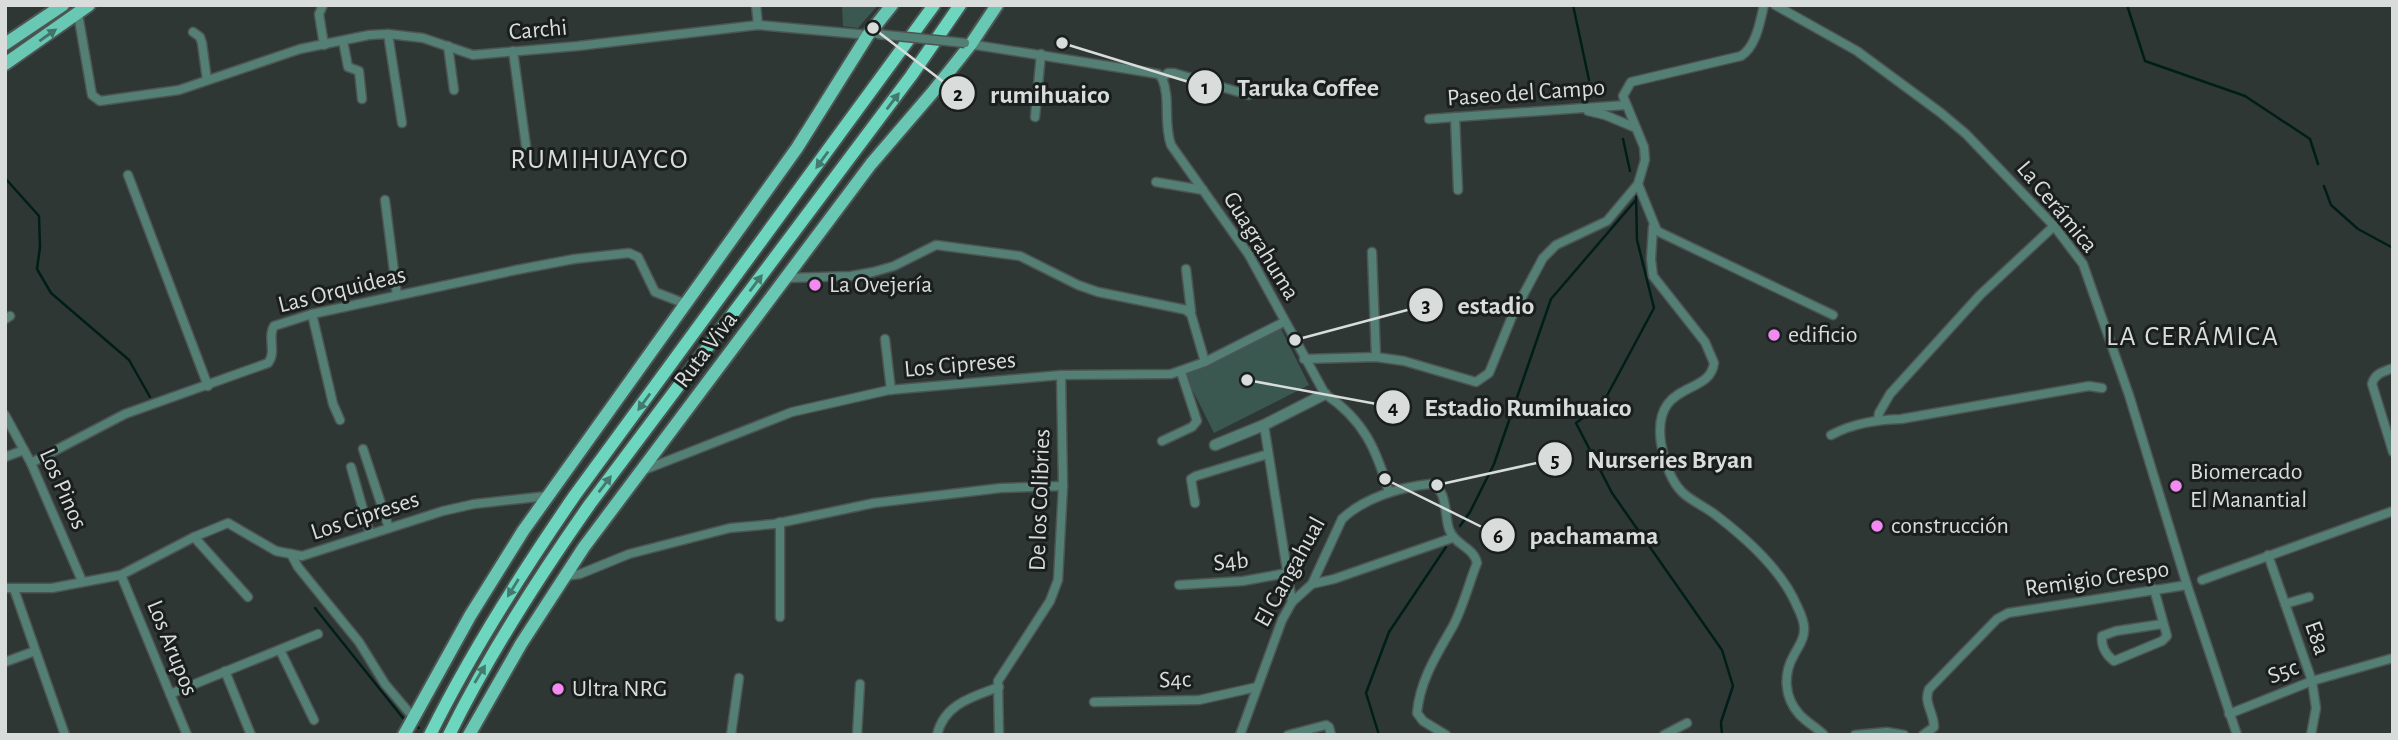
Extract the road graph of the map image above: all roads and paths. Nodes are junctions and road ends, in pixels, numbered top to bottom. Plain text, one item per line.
1 (63, 5) edge
2 (89, 5) edge
3 (323, 5) edge
4 (757, 5) edge
5 (892, 5) edge
6 (934, 5) edge
7 (960, 5) edge
8 (997, 5) edge
9 (1764, 5) edge
10 (1775, 5) edge
11 (78, 14) junction
12 (758, 25) junction
13 (193, 32) dead end
14 (388, 34) junction
15 (872, 34) junction
16 (343, 41) junction
17 (968, 43) junction
18 (5, 44) edge
19 (324, 45) junction
20 (448, 47) junction
21 (513, 51) junction
22 (1041, 54) junction
23 (5, 64) edge
24 (1162, 78) junction
25 (207, 80) junction
26 (454, 90) dead end
27 (1015, 95) dead end
28 (1249, 95) dead end
29 (1037, 98) junction
30 (362, 99) dead end
31 (1626, 105) junction
32 (1578, 108) junction
33 (1035, 117) dead end
34 (1455, 117) junction
35 (1429, 119) dead end
36 (402, 123) dead end
37 (1636, 128) junction
38 (526, 146) dead end
39 (128, 176) dead end
40 (1156, 182) dead end
41 (1638, 184) junction
42 (1203, 190) junction
43 (1458, 190) dead end
44 (386, 200) dead end
45 (2054, 226) junction
46 (1653, 227) junction
47 (1372, 251) dead end
48 (1186, 269) dead end
49 (787, 278) junction
50 (397, 295) junction
51 (686, 304) junction
52 (1188, 312) junction
53 (312, 314) junction
54 (1833, 315) dead end
55 (1284, 321) junction
56 (885, 339) dead end
57 (1376, 357) junction
58 (1304, 359) junction
59 (1205, 362) junction
60 (2393, 368) edge
61 (1181, 372) junction
62 (1061, 375) junction
63 (208, 386) junction
64 (2102, 388) dead end
65 (891, 390) junction
66 (1325, 394) junction
67 (5, 415) edge
68 (340, 420) dead end
69 (1878, 420) junction
70 (1264, 425) junction
71 (1832, 435) dead end
72 (1162, 441) dead end
73 (1215, 445) dead end
74 (363, 449) dead end
75 (24, 450) junction
76 (2393, 452) edge
77 (1268, 454) junction
78 (5, 457) edge
79 (31, 463) junction
80 (351, 467) dead end
81 (641, 471) junction
82 (1063, 486) junction
83 (1389, 492) junction
84 (547, 495) junction
85 (1195, 503) dead end
86 (2393, 511) edge
87 (780, 523) junction
88 (389, 528) junction
89 (370, 534) junction
90 (194, 537) junction
91 (1452, 538) junction
92 (291, 554) junction
93 (2268, 555) junction
94 (1287, 573) junction
95 (121, 575) junction
96 (565, 576) junction
97 (2203, 580) dead end
98 (82, 581) junction
99 (1312, 584) junction
100 (1179, 585) dead end
101 (2187, 585) junction
102 (9, 589) edge
103 (2154, 589) junction
104 (248, 597) dead end
105 (2309, 597) dead end
106 (1292, 602) junction
107 (2285, 604) junction
108 (780, 617) dead end
109 (2162, 624) junction
110 (318, 634) dead end
111 (280, 650) junction
112 (35, 651) junction
113 (2393, 657) edge
114 (5, 662) edge
115 (225, 671) junction
116 (739, 678) dead end
117 (2312, 681) junction
118 (860, 684) dead end
119 (999, 687) junction
120 (1257, 687) junction
121 (170, 694) junction
122 (1094, 702) dead end
123 (2228, 714) junction
124 (413, 718) junction
125 (314, 720) dead end
126 (1687, 723) dead end
127 (65, 735) edge
128 (187, 735) edge
129 (251, 735) edge
130 (404, 735) edge
131 (430, 735) edge
132 (449, 735) edge
133 (469, 735) edge
134 (731, 735) edge
135 (857, 735) edge
136 (937, 735) edge
137 (999, 735) edge
138 (1240, 735) edge
139 (1288, 735) edge
140 (1331, 735) edge
141 (1446, 735) edge
142 (1664, 735) edge
143 (1824, 735) edge
144 (1855, 735) edge
145 (1904, 735) edge
146 (1923, 735) edge
147 (2236, 735) edge
148 (2311, 735) edge

1 - 18 main road
2 - 11 main road
3 - 19 street
4 - 12 street
5 - 15 main road, Ruta Viva
6 -> 131 highway, Ruta Viva
132 -> 7 highway, Ruta Viva
8 - 17 main road, Ruta Viva
9 - 31 street
10 - 45 street, La Cerámica
23 -> 11 main road
11 - 25 street, Carchi
12 - 15 street, Carchi
12 - 21 street, Carchi
13 - 25 street
14 - 16 street, Carchi
14 - 20 street, Carchi
14 - 36 street
15 - 17 street, Carchi, bridge
15 - 51 main road, Ruta Viva
16 - 19 street, Carchi
16 - 30 street
17 - 22 street, Carchi
17 - 49 main road, Ruta Viva
19 - 25 street, Carchi
20 - 21 street, Carchi
20 - 26 street
21 - 38 street
22 - 24 street, Carchi
22 - 29 street
24 - 28 street, Carchi
24 - 42 street, Guagrahuma
27 - 29 street
29 - 33 street
31 - 32 street, Paseo del Campo
31 - 37 street
32 - 34 street, Paseo del Campo
32 - 37 street
34 - 35 street, Paseo del Campo
34 - 43 street
37 - 41 street
39 - 63 street
40 - 42 street
41 - 46 street
41 - 57 street
42 - 55 street, Guagrahuma
44 - 50 street
45 - 69 street
45 - 101 street, La Cerámica
46 - 54 street
46 - 143 street
47 - 57 street
48 - 52 street
49 - 52 street
49 - 81 main road, Ruta Viva
50 - 51 street, Las Orquideas
50 - 53 street, Las Orquideas
51 - 84 main road, Ruta Viva
52 - 59 street
53 - 63 street, Las Orquideas
53 - 68 street
55 - 58 street, Guagrahuma
55 - 59 street, Los Cipreses
56 - 65 street
57 - 58 street
58 - 66 street, Guagrahuma
59 - 61 street, Los Cipreses
60 - 76 street
61 - 62 street, Los Cipreses
61 - 72 street
62 - 65 street, Los Cipreses
62 - 82 street, De los Colibries
63 - 79 street, Las Orquideas
64 - 69 street
65 - 81 street, Los Cipreses
66 - 70 street
66 - 83 street, Guagrahuma
67 - 75 street, Los Pinos
69 - 71 street
70 - 73 street
70 - 77 street
74 - 88 street
75 - 78 street
75 - 79 street, Los Pinos
77 - 85 street
77 - 94 street
79 - 98 street, Los Pinos
80 - 89 street
81 - 96 main road, Ruta Viva
82 - 87 street
82 - 119 street, De los Colibries
83 - 91 street
83 - 99 street, El Cangahual
84 - 88 street, Los Cipreses
84 - 124 main road, Ruta Viva
86 - 93 street, Remigio Crespo
87 - 96 street
87 - 108 street
88 - 89 street, Los Cipreses
89 - 92 street, Los Cipreses
90 - 92 street, Los Cipreses
90 - 95 street, Los Cipreses
90 - 104 street
91 - 99 street
91 - 141 street
92 - 124 street
93 - 97 street, Remigio Crespo
93 - 107 street, E8a
94 - 100 street, S4b
94 - 106 street
95 - 98 street, Los Cipreses
95 - 121 street, Los Arupos
96 - 133 main road, Ruta Viva
98 - 102 street, Los Cipreses
99 - 106 street, El Cangahual
101 - 103 street, Remigio Crespo
101 - 123 street, La Cerámica
102 - 112 street
103 - 109 street
103 - 146 street, Remigio Crespo
105 - 107 street
106 - 120 street, El Cangahual
107 - 117 street, E8a
109 - 109 street
110 - 111 street
111 - 115 street
111 - 125 street
112 - 114 street
112 - 127 street
113 - 117 street, S5c
115 - 121 street
115 - 129 street
116 - 134 street
117 - 123 street, S5c
117 - 148 street, E8a
118 - 135 street
119 - 136 street
119 - 137 street, De los Colibries
120 - 122 street, S4c
120 - 138 street, El Cangahual
121 - 128 street, Los Arupos
123 - 147 street, La Cerámica
124 - 130 main road, Ruta Viva
126 - 142 street
139 - 140 street
144 - 145 street

